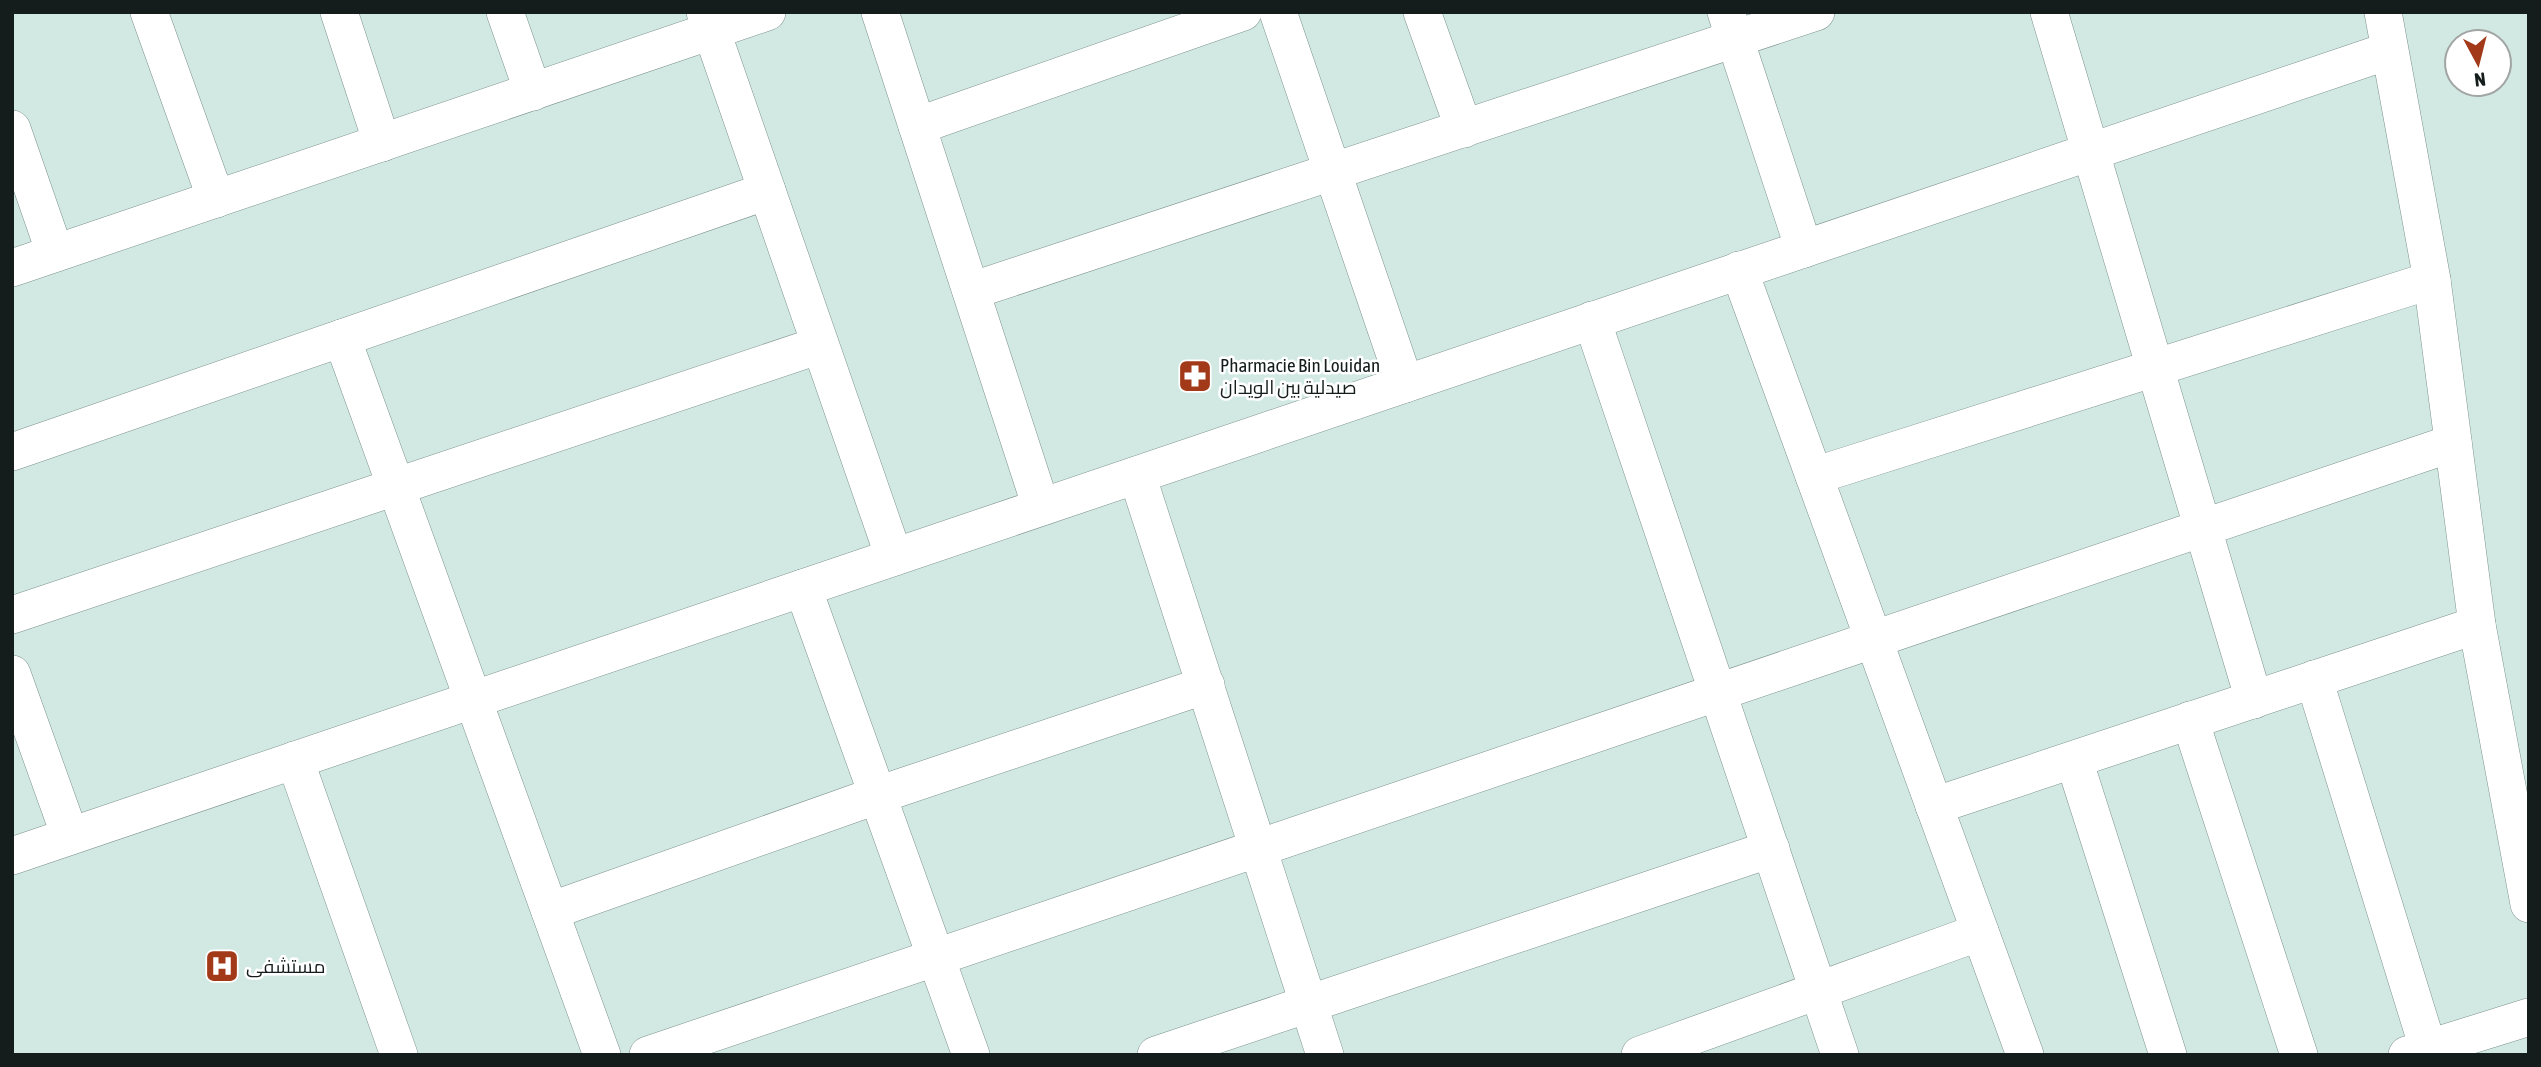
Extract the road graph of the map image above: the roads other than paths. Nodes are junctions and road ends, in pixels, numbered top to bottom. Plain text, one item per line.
1 (149, 12) edge
2 (339, 12) edge
3 (505, 12) edge
4 (767, 12) edge
5 (880, 12) edge
6 (1243, 12) edge
7 (1278, 12) edge
8 (1422, 12) edge
9 (1816, 12) edge
10 (2049, 12) edge
11 (2383, 12) edge
12 (708, 22) edge
13 (1730, 26) edge
14 (2388, 51) junction
15 (533, 92) junction
16 (917, 126) junction
17 (12, 129) edge
18 (1464, 129) junction
19 (382, 143) junction
20 (2091, 152) junction
21 (1333, 172) junction
22 (767, 191) junction
23 (216, 199) junction
24 (1804, 249) junction
25 (55, 253) junction
26 (12, 268) edge
27 (1740, 270) junction
28 (2432, 280) junction
29 (971, 291) junction
30 (1592, 320) junction
31 (342, 338) junction
32 (820, 345) junction
33 (2155, 368) junction
34 (1405, 384) junction
35 (2453, 443) junction
36 (12, 452) edge
37 (1138, 475) junction
38 (1814, 476) junction
39 (396, 486) junction
40 (1041, 507) junction
41 (2203, 528) junction
42 (894, 557) junction
43 (803, 588) junction
44 (12, 615) edge
45 (2477, 625) junction
46 (1874, 639) junction
47 (12, 674) edge
48 (2314, 679) junction
49 (1206, 685) junction
50 (1718, 693) junction
51 (473, 699) junction
52 (2253, 700) junction
53 (2190, 720) junction
54 (295, 760) junction
55 (2074, 760) junction
56 (878, 795) junction
57 (1934, 806) junction
58 (70, 836) junction
59 (1258, 848) junction
60 (1771, 849) junction
61 (12, 856) edge
62 (2529, 904) edge
63 (550, 911) junction
64 (1980, 932) junction
65 (936, 957) junction
66 (1818, 990) junction
67 (1308, 1004) junction
68 (2529, 1017) edge
69 (2417, 1051) edge
70 (1658, 1052) edge
71 (399, 1055) edge
72 (602, 1055) edge
73 (648, 1055) edge
74 (971, 1055) edge
75 (1156, 1055) edge
76 (1325, 1055) edge
77 (1840, 1055) edge
78 (2025, 1055) edge
79 (2168, 1055) edge
80 (2299, 1055) edge

1 - 23 street
2 - 19 street
3 - 15 street
4 - 12 street
5 - 16 street
6 - 16 street
7 - 21 street
8 - 18 street
9 - 13 street
10 - 20 street
11 - 14 street
12 - 15 street
12 - 22 street
13 - 18 street
13 - 24 street
14 - 20 street
14 - 28 street
15 - 19 street
16 - 29 street
17 - 25 street
18 - 21 street
19 - 23 street
20 - 24 street
20 - 33 street
21 - 29 street
21 - 34 street
22 - 31 street
22 - 32 street
23 - 25 street
24 - 27 street
25 - 26 street
27 - 30 street
27 - 38 street
28 - 33 street
28 - 35 street
29 - 40 street
30 - 34 street
30 - 50 street
31 - 36 street
31 - 39 street
32 - 39 street
32 - 42 street
33 - 38 street
33 - 41 street
34 - 37 street
35 - 41 street
35 - 45 street
37 - 40 street
37 - 49 street
38 - 46 street
39 - 44 street
39 - 51 street
40 - 42 street
41 - 46 street
41 - 52 street
42 - 43 street
43 - 51 street
43 - 56 street
45 - 48 street
45 - 62 street
46 - 50 street
46 - 57 street
47 - 58 street
48 - 52 street
48 - 69 street
49 - 56 street
49 - 59 street
50 - 59 street
50 - 60 street
51 - 54 street
51 - 63 street
52 - 53 street
53 - 55 street
53 - 80 street
54 - 58 street
54 - 71 street
55 - 57 street
55 - 79 street
56 - 63 street
56 - 65 street
57 - 64 street
58 - 61 street
59 - 65 street
59 - 67 street
60 - 66 street
60 - 67 street
63 - 72 street
64 - 66 street
64 - 78 street
65 - 73 street
65 - 74 street
66 - 70 street
66 - 77 street
67 - 75 street
67 - 76 street
68 - 69 street

